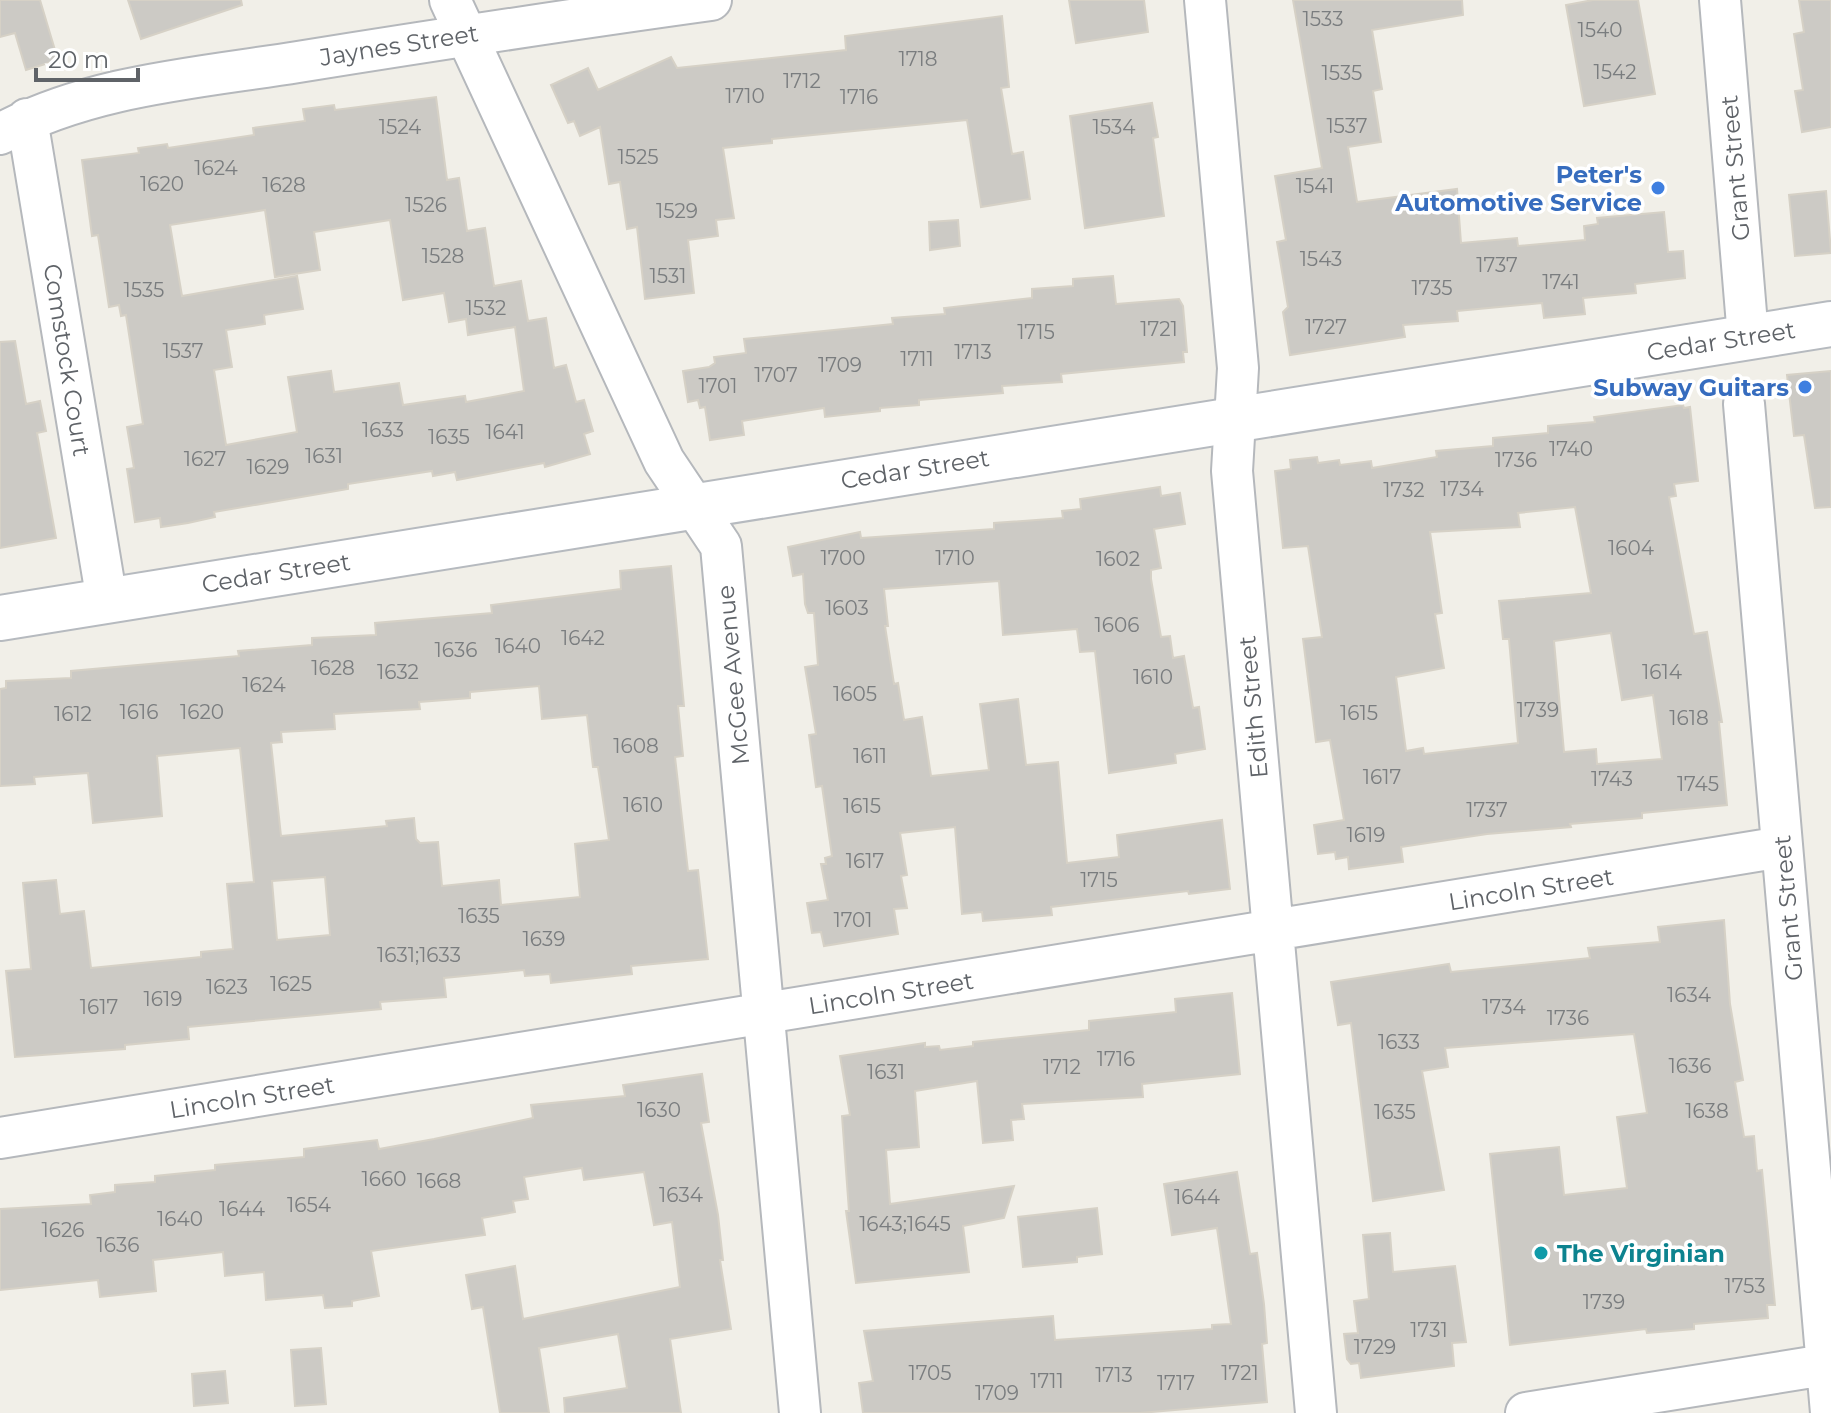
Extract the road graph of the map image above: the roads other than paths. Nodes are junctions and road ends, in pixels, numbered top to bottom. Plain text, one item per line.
1 (711, 0) edge
2 (1205, 0) edge
3 (1720, 0) edge
4 (457, 17) edge
5 (14, 127) edge
6 (1831, 324) edge
7 (1748, 337) junction
8 (1744, 404) dead end
9 (1235, 418) junction
10 (694, 505) junction
11 (107, 601) junction
12 (0, 618) edge
13 (1782, 847) junction
14 (1273, 931) junction
15 (765, 1014) junction
16 (0, 1138) edge
17 (1829, 1364) edge
18 (800, 1413) edge
19 (1316, 1413) edge
20 (1526, 1413) edge
21 (1831, 1413) edge

1 - 4 street, Jaynes Street
2 - 9 street, Edith Street
3 - 7 street, Grant Street
4 - 5 street, Jaynes Street
4 - 10 street, McGee Avenue
5 - 11 street, Comstock Court
6 - 7 street, Cedar Street
7 - 9 street, Cedar Street
8 - 13 street, Grant Street
9 - 10 street, Cedar Street
9 - 14 street, Edith Street
10 - 11 street, Cedar Street
10 - 15 street, McGee Avenue
11 - 12 street, Cedar Street
13 - 14 street, Lincoln Street
13 - 17 street, Grant Street
14 - 15 street, Lincoln Street
14 - 19 street, Edith Street
15 - 16 street, Lincoln Street
15 - 18 street, McGee Avenue
17 - 20 street
17 - 21 street, Grant Street

